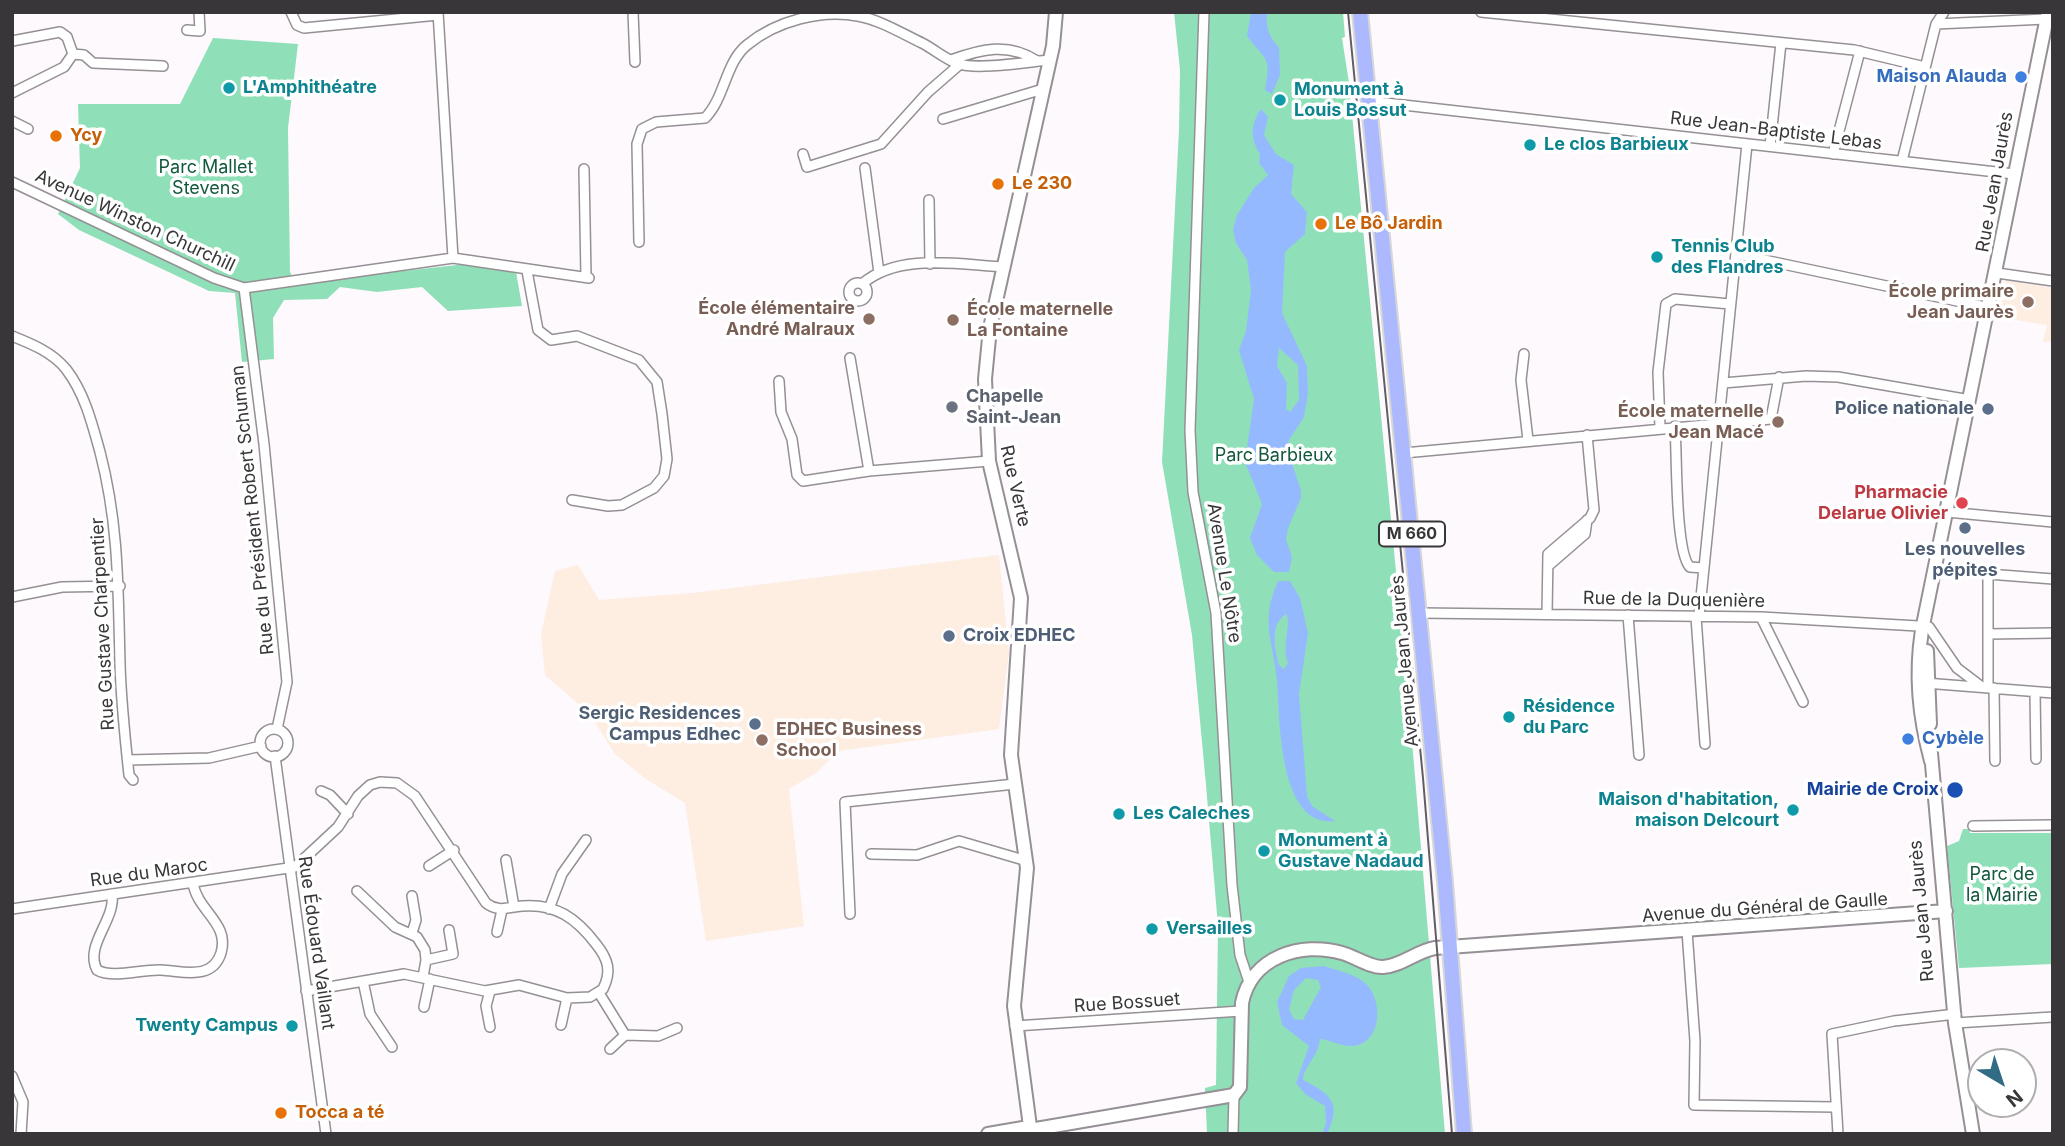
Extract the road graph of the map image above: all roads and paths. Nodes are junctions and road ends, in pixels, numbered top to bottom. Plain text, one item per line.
1 (199, 12) edge
2 (291, 12) edge
3 (633, 12) edge
4 (1056, 12) edge
5 (1204, 12) edge
6 (1361, 12) edge
7 (1481, 12) edge
8 (1944, 12) edge
9 (438, 14) edge
10 (2047, 15) edge
11 (1937, 24) junction
12 (187, 30) dead end
13 (12, 41) edge
14 (1781, 43) junction
15 (1860, 51) junction
16 (2039, 52) junction
17 (2053, 53) edge
18 (73, 54) junction
19 (1043, 60) junction
20 (635, 62) dead end
21 (955, 62) junction
22 (163, 66) dead end
23 (1926, 67) junction
24 (1043, 89) junction
25 (12, 93) edge
26 (1371, 101) junction
27 (943, 119) dead end
28 (12, 121) edge
29 (28, 129) dead end
30 (1747, 144) junction
31 (1770, 146) junction
32 (803, 154) dead end
33 (1833, 154) junction
34 (1902, 162) junction
35 (865, 168) dead end
36 (584, 169) dead end
37 (2014, 174) junction
38 (12, 182) edge
39 (929, 200) dead end
40 (639, 242) dead end
41 (1735, 254) junction
42 (453, 258) junction
43 (930, 264) junction
44 (1004, 267) junction
45 (527, 271) junction
46 (879, 272) junction
47 (1997, 272) junction
48 (2053, 281) edge
49 (862, 284) dead end
50 (244, 288) junction
51 (1730, 304) junction
52 (1990, 308) junction
53 (12, 336) edge
54 (1524, 354) dead end
55 (850, 358) dead end
56 (1779, 377) junction
57 (779, 381) dead end
58 (1723, 383) junction
59 (1970, 400) junction
60 (1719, 422) junction
61 (1675, 426) junction
62 (1660, 428) junction
63 (1587, 435) junction
64 (1528, 440) junction
65 (1404, 453) junction
66 (989, 461) junction
67 (869, 471) junction
68 (572, 499) dead end
69 (1947, 512) junction
70 (2053, 522) edge
71 (1703, 568) junction
72 (2053, 579) edge
73 (120, 586) junction
74 (12, 597) edge
75 (1420, 613) junction
76 (1547, 614) junction
77 (1628, 615) junction
78 (1698, 617) junction
79 (1761, 617) junction
80 (1925, 627) junction
81 (2053, 633) edge
82 (1988, 634) junction
83 (1922, 682) junction
84 (1988, 687) junction
85 (2035, 692) junction
86 (2053, 693) edge
87 (1803, 702) dead end
88 (277, 729) junction
89 (1705, 744) dead end
90 (261, 746) junction
91 (1639, 755) dead end
92 (275, 756) junction
93 (2036, 759) dead end
94 (128, 760) junction
95 (1995, 761) dead end
96 (133, 780) dead end
97 (1015, 784) junction
98 (321, 791) dead end
99 (348, 814) junction
100 (2053, 825) edge
101 (1973, 826) dead end
102 (586, 840) dead end
103 (454, 849) junction
104 (871, 854) dead end
105 (506, 860) dead end
106 (1027, 861) junction
107 (429, 866) dead end
108 (289, 869) junction
109 (192, 883) junction
110 (357, 891) dead end
111 (112, 894) junction
112 (412, 896) dead end
113 (514, 907) junction
114 (12, 909) edge
115 (549, 909) junction
116 (502, 910) junction
117 (1942, 911) junction
118 (850, 914) dead end
119 (449, 930) dead end
120 (497, 932) dead end
121 (1688, 932) junction
122 (412, 933) junction
123 (1451, 947) junction
124 (426, 960) junction
125 (426, 978) junction
126 (363, 981) junction
127 (1249, 982) junction
128 (306, 991) junction
129 (490, 991) junction
130 (599, 993) junction
131 (567, 998) junction
132 (424, 1006) dead end
133 (1241, 1011) junction
134 (1954, 1017) junction
135 (2053, 1017) edge
136 (561, 1024) dead end
137 (1015, 1026) junction
138 (490, 1027) dead end
139 (677, 1028) dead end
140 (625, 1035) junction
141 (392, 1047) dead end
142 (610, 1049) dead end
143 (12, 1076) edge
144 (1234, 1095) junction
145 (1835, 1107) junction
146 (1029, 1133) edge
147 (21, 1134) edge
148 (326, 1134) edge
149 (988, 1134) edge
150 (1233, 1134) edge
151 (1464, 1134) edge
152 (1838, 1134) edge
153 (1973, 1134) edge

1 - 12 street
2 - 9 street
3 - 20 street
4 - 19 main road, Rue Verte
5 - 127 street, Avenue Le Nôtre
6 - 26 main road, Avenue Jean Jaurès / M 660
7 - 14 street
8 - 11 street
9 - 42 street
10 - 11 street
10 - 16 main road, Rue Jean Jaurès
11 - 23 street
13 - 18 street
14 - 15 street
14 - 31 street
15 - 23 street
15 - 33 street
16 - 17 street
16 - 37 main road, Rue Jean Jaurès
18 - 22 street
18 - 25 street
19 - 21 street
19 - 21 street
19 - 24 main road, Rue Verte
21 - 32 street
21 - 40 street
23 - 34 street
24 - 27 street
24 - 44 main road, Rue Verte
26 - 30 street, Rue Jean-Baptiste Lebas
26 - 65 main road, Avenue Jean Jaurès / M 660
28 - 29 street
30 - 31 street, Rue Jean-Baptiste Lebas
30 - 41 street
31 - 33 street, Rue Jean-Baptiste Lebas
33 - 34 street, Rue Jean-Baptiste Lebas
34 - 37 street, Rue Jean-Baptiste Lebas
35 - 46 street
36 - 45 street, Avenue Winston Churchill
37 - 47 main road, Rue Jean Jaurès
38 - 50 street, Avenue Winston Churchill
39 - 43 street
41 - 51 street
41 - 52 street
42 - 45 street, Avenue Winston Churchill
42 - 50 street, Avenue Winston Churchill
43 - 44 street
43 - 46 street
44 - 66 main road, Rue Verte
45 - 68 street
46 - 49 street
47 - 48 street
47 - 52 main road, Rue Jean Jaurès
50 - 88 street, Rue du Président Robert Schuman
51 - 58 street
51 - 62 street
52 - 59 main road, Rue Jean Jaurès
53 - 73 street, Rue Gustave Charpentier
54 - 64 street
55 - 67 street
56 - 58 street
56 - 59 street
56 - 60 street
57 - 67 street
58 - 60 street
59 - 69 main road, Rue Jean Jaurès
60 - 61 street
60 - 71 street
61 - 62 street
61 - 71 street
62 - 63 street
63 - 64 street
63 - 76 street
64 - 65 street
65 - 75 main road, Avenue Jean Jaurès / M 660
66 - 67 street
66 - 97 main road, Rue Verte
69 - 70 street
69 - 80 main road, Rue Jean Jaurès
71 - 78 street
72 - 82 street
73 - 74 street
73 - 94 street, Rue Gustave Charpentier
75 - 76 street, Rue de la Duquenière
75 - 123 main road, Avenue Jean Jaurès / M 660
76 - 77 street, Rue de la Duquenière
77 - 78 street, Rue de la Duquenière
77 - 91 street
78 - 79 street, Rue de la Duquenière
78 - 89 street
79 - 80 street, Rue de la Duquenière
79 - 87 street
80 - 83 main road, Rue Jean Jaurès
80 - 84 street
81 - 82 street
82 - 84 street
83 - 84 street
83 - 117 main road, Rue Jean Jaurès
84 - 85 street
84 - 95 street
85 - 86 street
85 - 93 street
88 - 90 street
88 - 92 street
90 - 92 street
90 - 94 street
92 - 108 street, Rue Édouard Vaillant
94 - 96 street, Rue Gustave Charpentier
97 - 106 main road, Rue Verte
97 - 118 street
98 - 99 street
99 - 103 street
99 - 108 street
100 - 101 street
102 - 115 street
103 - 107 street
103 - 116 street
104 - 106 street
105 - 113 street
106 - 137 main road, Rue Verte
108 - 109 street, Rue du Maroc
108 - 128 street, Rue Édouard Vaillant
109 - 111 street, Rue du Maroc
109 - 111 street
110 - 122 street
111 - 114 street, Rue du Maroc
112 - 122 street
113 - 115 street
113 - 116 street
115 - 130 street
116 - 120 street
117 - 121 main road, Avenue du Général de Gaulle
117 - 134 main road, Rue Jean Jaurès
119 - 124 street
121 - 123 main road, Avenue du Général de Gaulle
121 - 145 street
122 - 124 street
123 - 127 main road, Avenue du Général de Gaulle
123 - 151 main road, Avenue Jean Jaurès / M 660
124 - 125 street
125 - 126 street
125 - 129 street
125 - 132 street
126 - 128 street
126 - 141 street
127 - 133 main road
128 - 148 street, Rue Édouard Vaillant
129 - 131 street
129 - 138 street
130 - 131 street
130 - 140 street
131 - 136 street
133 - 137 street, Rue Bossuet
133 - 144 main road
134 - 135 street
134 - 145 street
134 - 153 main road, Rue Jean Jaurès
137 - 146 main road, Rue Verte
139 - 140 street
140 - 142 street
143 - 147 street
144 - 146 main road
144 - 150 street
145 - 152 street
146 - 149 main road

